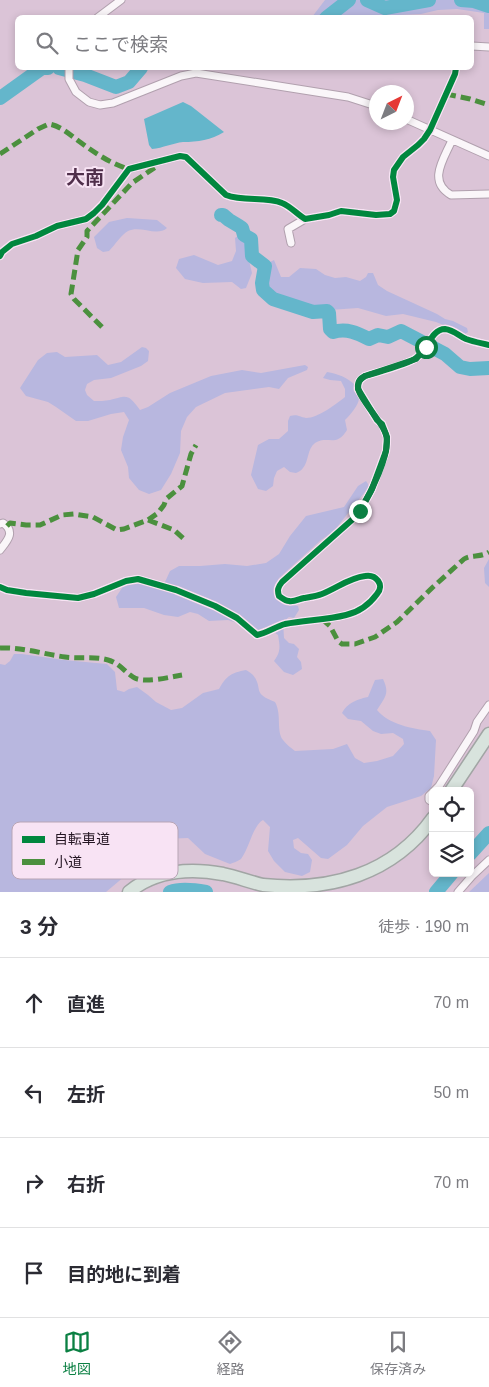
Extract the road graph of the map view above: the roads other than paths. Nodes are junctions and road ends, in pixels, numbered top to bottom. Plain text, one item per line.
1 (120, 0) edge
2 (101, 15) edge
3 (474, 46) edge
4 (489, 47) edge
5 (69, 70) edge
6 (456, 70) edge
7 (369, 104) edge
8 (414, 123) edge
9 (430, 130) junction
10 (452, 140) junction
11 (489, 156) edge
12 (489, 194) edge
13 (305, 219) junction
14 (291, 243) dead end
15 (0, 256) edge
16 (489, 345) edge
17 (0, 524) edge
18 (0, 550) edge
19 (0, 587) edge
20 (489, 705) edge
21 (489, 734) edge
22 (439, 787) edge
23 (454, 787) edge
24 (429, 822) edge
25 (489, 860) edge
26 (178, 871) edge
27 (152, 879) edge
28 (129, 892) edge
29 (458, 892) edge

1 - 2 street
3 - 4 street
5 - 7 street
6 - 9 street
8 - 9 street
9 - 10 street
9 - 13 street
10 - 11 street
10 - 12 street
13 - 14 street
13 - 15 street
16 - 19 street
17 - 18 street
20 - 22 street
21 - 23 highway
24 - 26 highway
25 - 29 street
27 - 28 highway

